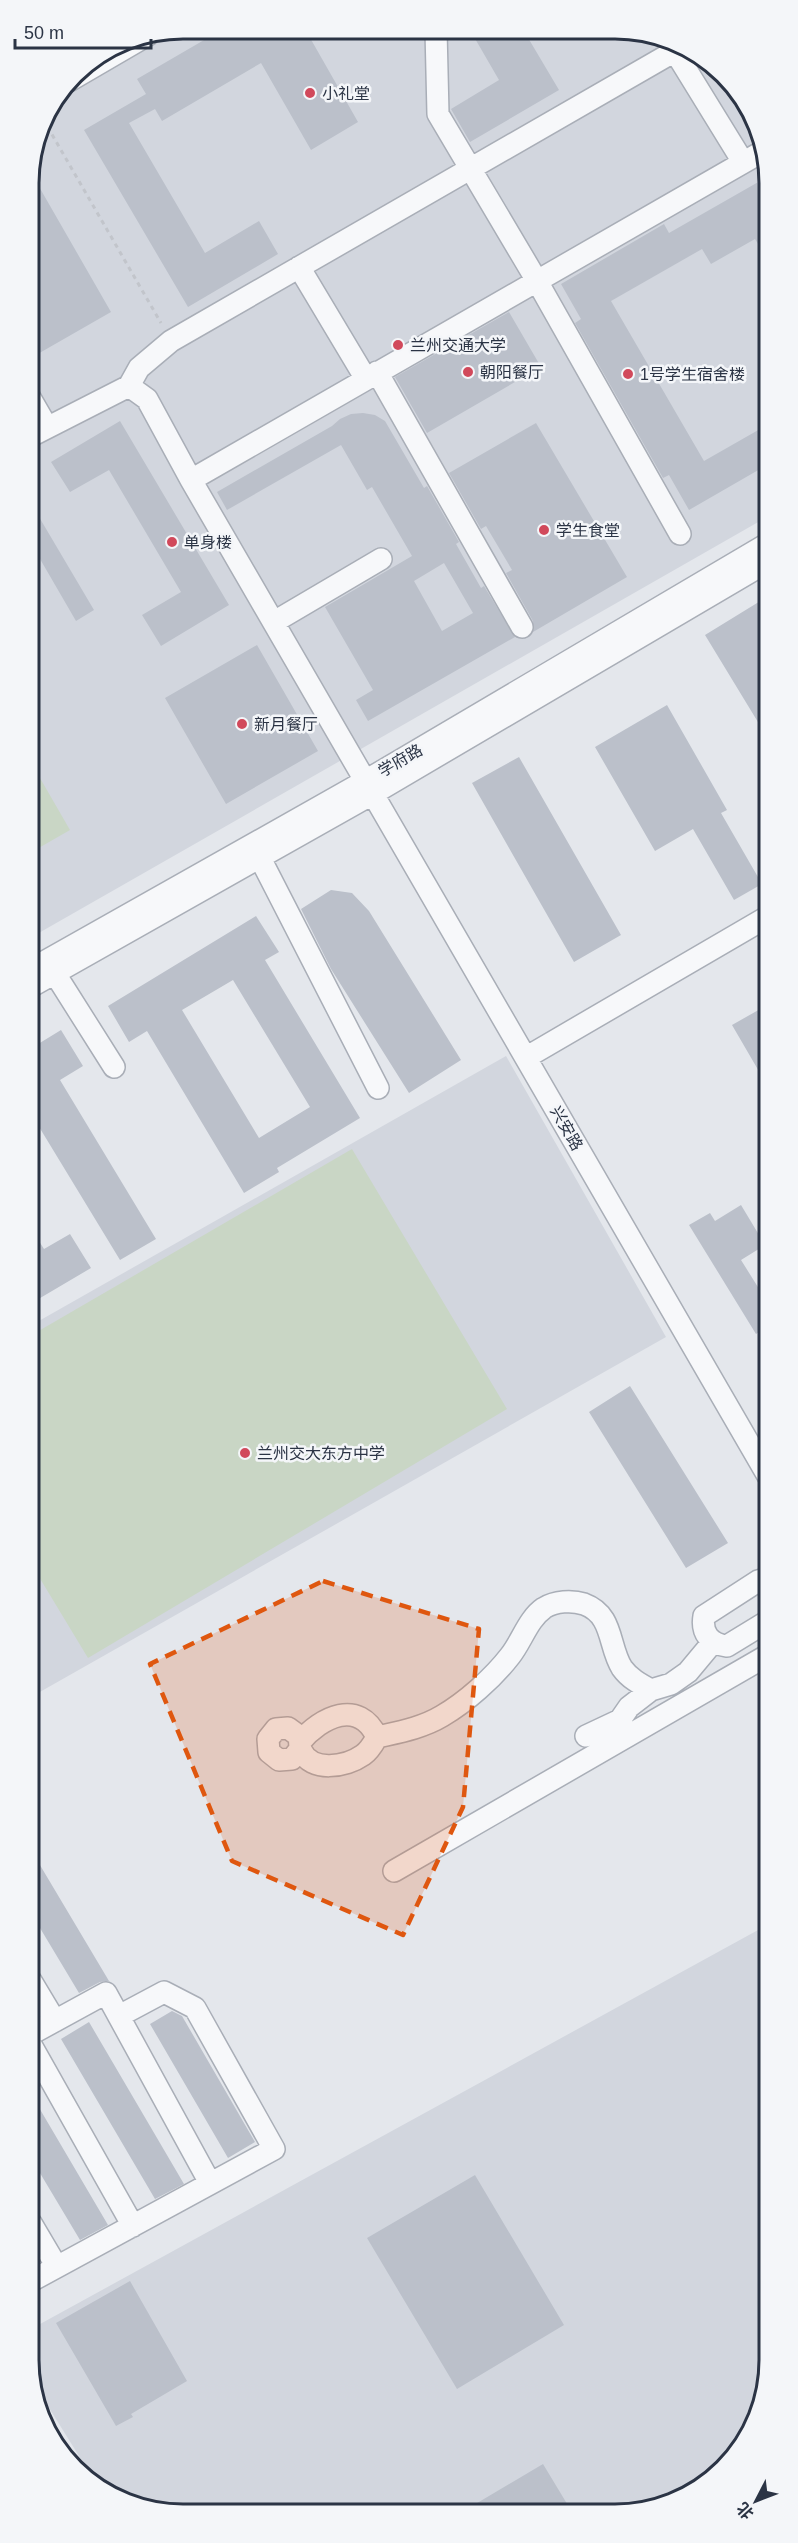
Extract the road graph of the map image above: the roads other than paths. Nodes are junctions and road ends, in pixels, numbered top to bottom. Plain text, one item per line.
1 (436, 39) edge
2 (669, 50) edge
3 (676, 53) edge
4 (756, 155) edge
5 (743, 162) junction
6 (472, 168) junction
7 (299, 267) junction
8 (537, 281) junction
9 (372, 375) junction
10 (129, 386) junction
11 (39, 413) edge
12 (47, 427) junction
13 (39, 431) edge
14 (190, 480) junction
15 (680, 534) dead end
16 (759, 549) edge
17 (381, 559) dead end
18 (759, 567) edge
19 (274, 622) junction
20 (522, 627) dead end
21 (371, 787) junction
22 (260, 858) junction
23 (759, 922) edge
24 (43, 968) edge
25 (527, 1057) junction
26 (114, 1067) dead end
27 (378, 1088) dead end
28 (759, 1460) edge
29 (759, 1581) edge
30 (759, 1626) edge
31 (713, 1642) junction
32 (759, 1660) edge
33 (651, 1690) junction
34 (586, 1736) dead end
35 (377, 1737) junction
36 (394, 1871) dead end
37 (39, 1994) edge
38 (119, 2016) junction
39 (55, 2021) junction
40 (39, 2030) edge
41 (39, 2059) edge
42 (210, 2183) junction
43 (133, 2226) junction
44 (39, 2237) edge
45 (57, 2267) junction
46 (39, 2277) edge

1 - 6 street
2 - 6 street
3 - 5 street
4 - 5 street
5 - 8 street
6 - 7 street
6 - 8 street
7 - 9 street
7 - 10 street
8 - 9 street
8 - 15 street
9 - 14 street
9 - 20 street
10 - 12 street
10 - 14 street, 兴安路
11 - 12 street
12 - 13 street
14 - 19 street, 兴安路
16 - 21 street, 学府路
17 - 19 street
18 - 21 street, 学府路
19 - 21 street, 兴安路
21 - 22 street, 学府路
21 - 24 street, 学府路
21 - 25 street, 兴安路
22 - 24 street, 学府路
22 - 27 street
23 - 25 street
24 - 26 street
25 - 28 street, 兴安路
29 - 31 street
30 - 31 street
31 - 33 street
32 - 36 street
33 - 34 street
33 - 35 street
35 - 35 street
37 - 39 street
38 - 39 street
38 - 42 street
38 - 42 street
39 - 40 street
41 - 43 street
42 - 43 street
43 - 45 street
44 - 45 street
45 - 46 street

